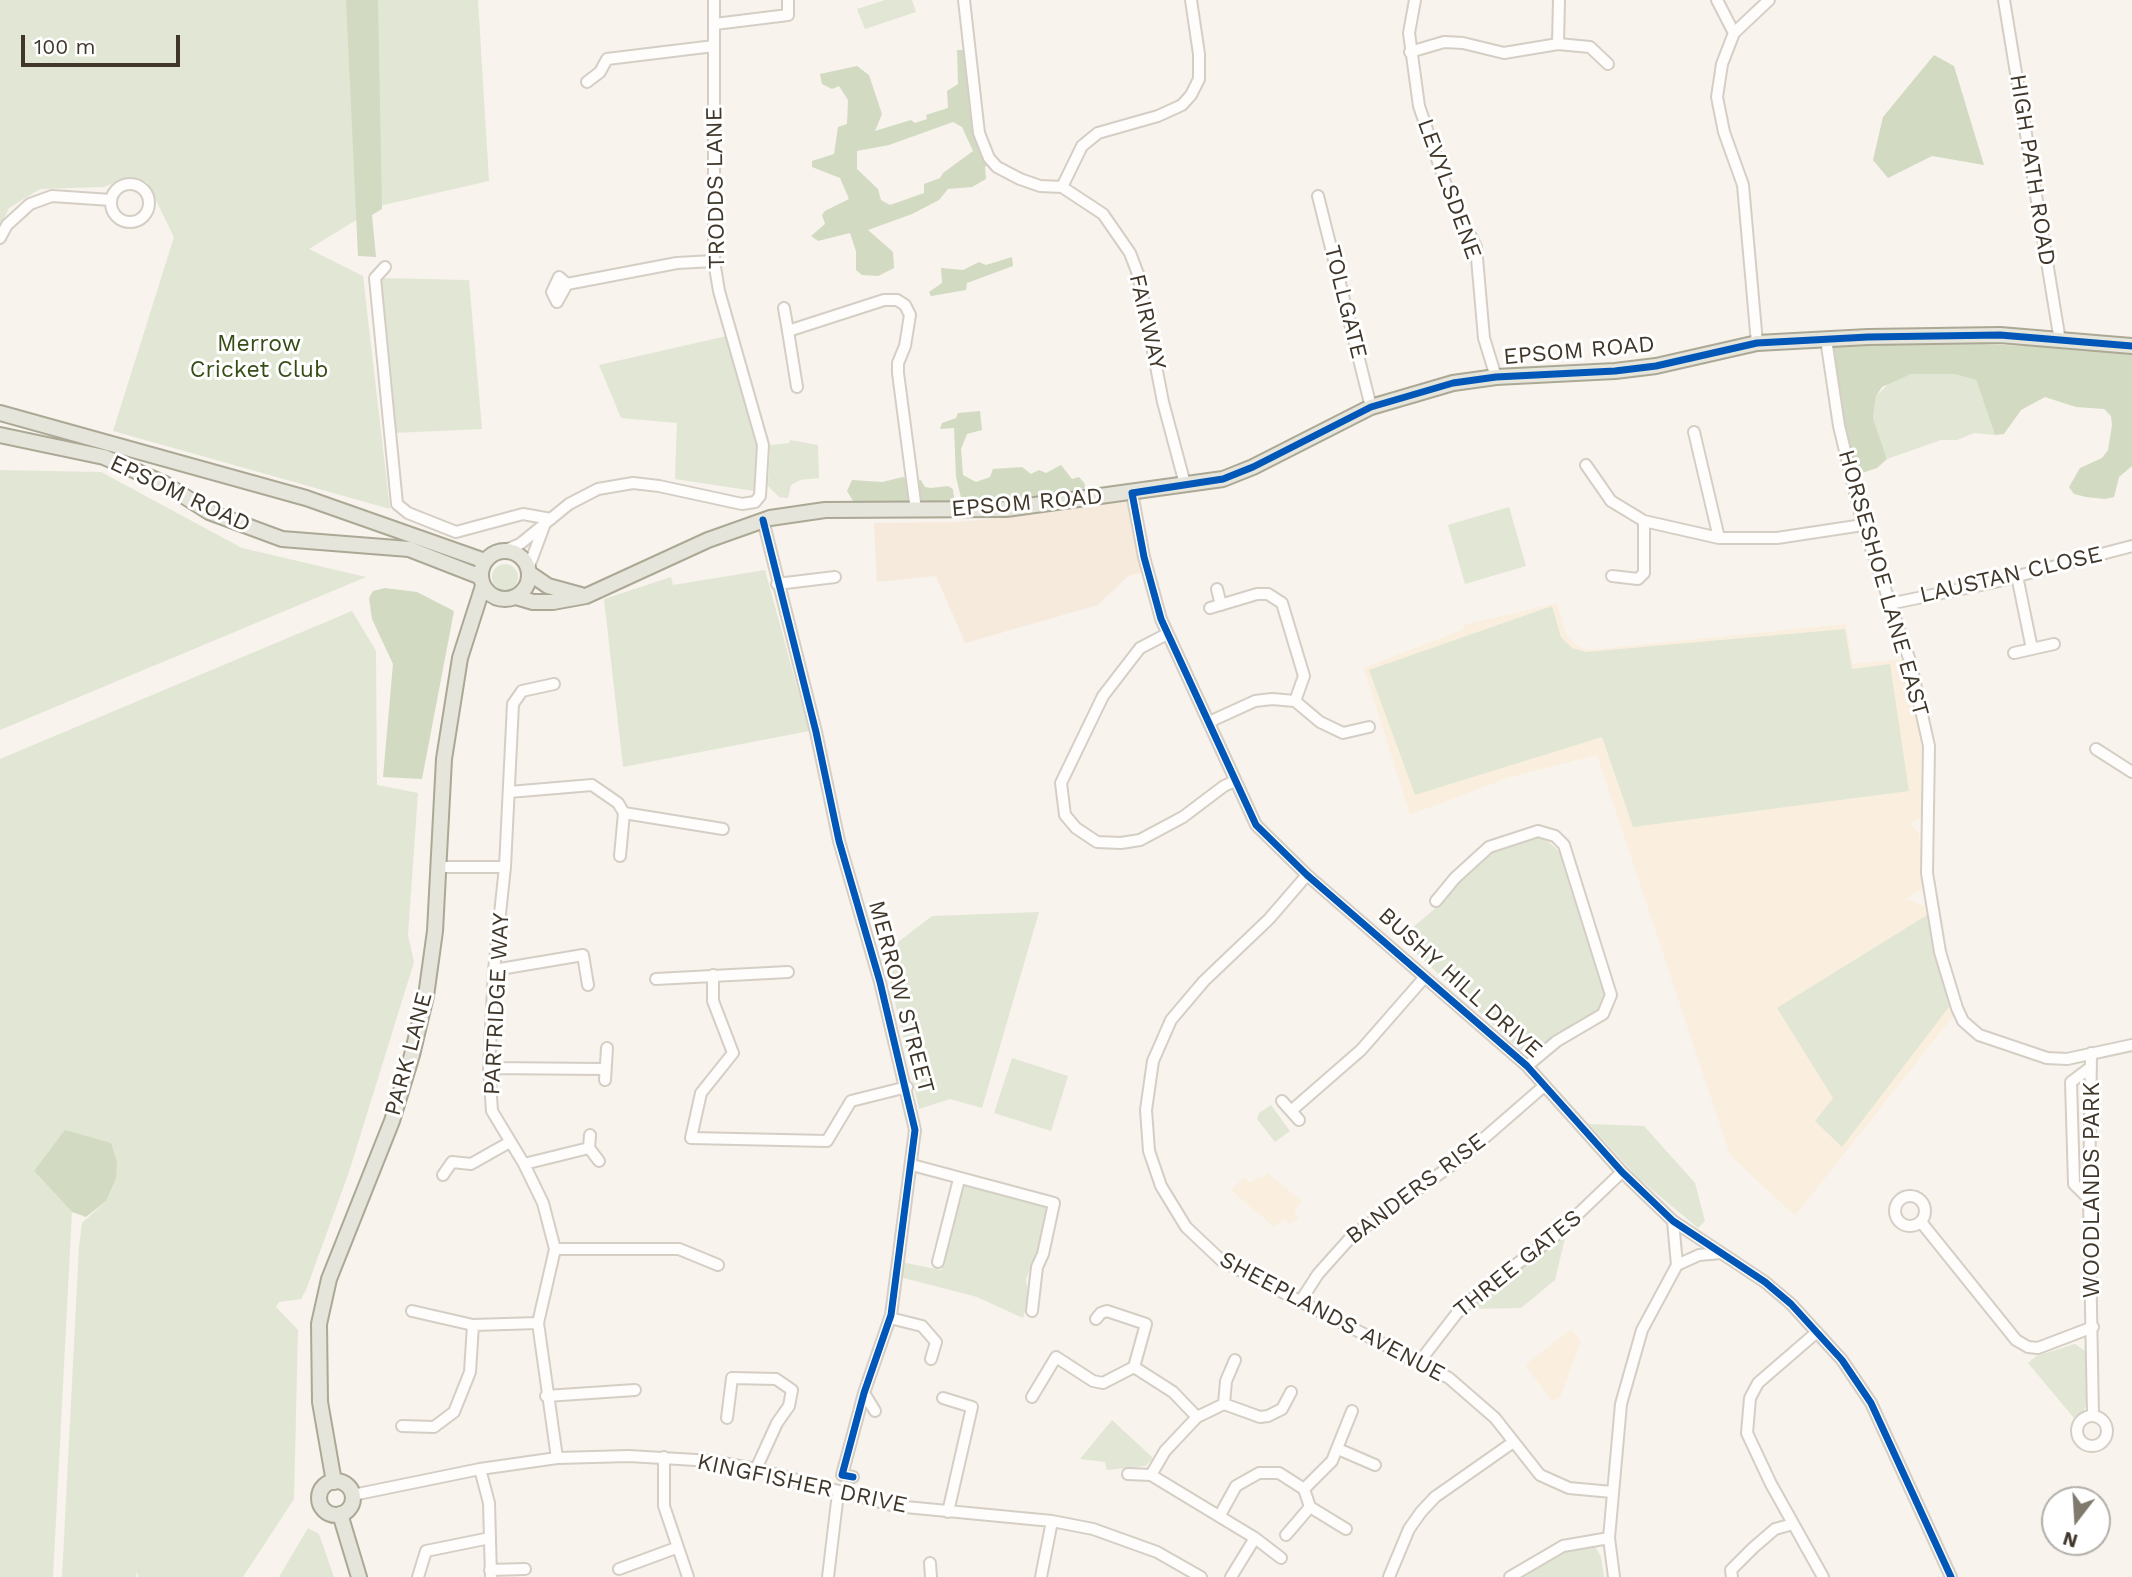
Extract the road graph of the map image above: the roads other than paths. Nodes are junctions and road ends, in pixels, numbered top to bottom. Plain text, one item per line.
1 (715, 0) edge
2 (788, 0) edge
3 (964, 0) edge
4 (1191, 0) edge
5 (1415, 0) edge
6 (1559, 0) edge
7 (1717, 0) edge
8 (1769, 0) edge
9 (2004, 0) edge
10 (715, 24) junction
11 (1734, 33) junction
12 (1558, 44) junction
13 (714, 46) junction
14 (1409, 52) junction
15 (1608, 64) dead end
16 (587, 82) dead end
17 (1062, 187) junction
18 (1318, 196) dead end
19 (111, 200) dead end
20 (0, 238) edge
21 (713, 261) junction
22 (385, 267) dead end
23 (567, 284) dead end
24 (784, 307) dead end
25 (788, 331) junction
26 (1826, 339) junction
27 (2060, 341) junction
28 (1757, 343) junction
29 (2132, 346) edge
30 (1496, 377) junction
31 (797, 387) dead end
32 (1371, 407) junction
33 (0, 413) edge
34 (1694, 432) dead end
35 (0, 435) edge
36 (1586, 464) dead end
37 (1185, 484) junction
38 (1132, 493) junction
39 (916, 510) junction
40 (762, 520) junction
41 (1644, 521) junction
42 (548, 523) junction
43 (1863, 525) junction
44 (1719, 538) junction
45 (2132, 546) edge
46 (503, 551) junction
47 (485, 561) junction
48 (529, 571) junction
49 (1612, 576) dead end
50 (2017, 576) junction
51 (835, 577) dead end
52 (482, 582) junction
53 (776, 584) junction
54 (1217, 589) dead end
55 (586, 596) junction
56 (512, 598) junction
57 (1889, 604) junction
58 (474, 617) junction
59 (1167, 634) junction
60 (2054, 643) dead end
61 (2032, 649) junction
62 (2014, 653) dead end
63 (554, 684) dead end
64 (1295, 701) junction
65 (1209, 722) junction
66 (1369, 727) dead end
67 (2096, 749) dead end
68 (2132, 772) edge
69 (1235, 781) junction
70 (509, 792) junction
71 (624, 813) junction
72 (723, 829) dead end
73 (620, 856) dead end
74 (439, 867) junction
75 (505, 867) junction
76 (1307, 875) junction
77 (1436, 901) dead end
78 (494, 970) junction
79 (788, 972) dead end
80 (713, 975) junction
81 (1424, 978) junction
82 (656, 979) dead end
83 (588, 985) dead end
84 (2132, 1045) edge
85 (607, 1048) dead end
86 (2091, 1053) junction
87 (1527, 1066) junction
88 (2091, 1067) junction
89 (489, 1068) junction
90 (1544, 1086) junction
91 (907, 1087) junction
92 (1282, 1101) dead end
93 (1291, 1111) junction
94 (1298, 1120) dead end
95 (590, 1135) dead end
96 (510, 1142) junction
97 (589, 1148) junction
98 (599, 1161) dead end
99 (524, 1164) junction
100 (912, 1165) junction
101 (1622, 1172) junction
102 (443, 1175) dead end
103 (959, 1179) junction
104 (2089, 1199) junction
105 (1673, 1221) junction
106 (1921, 1222) dead end
107 (555, 1249) junction
108 (1721, 1253) junction
109 (938, 1262) dead end
110 (718, 1265) dead end
111 (1677, 1265) junction
112 (1300, 1302) junction
113 (412, 1311) dead end
114 (1032, 1311) dead end
115 (890, 1318) junction
116 (1096, 1319) dead end
117 (538, 1323) junction
118 (473, 1325) junction
119 (2093, 1327) junction
120 (1817, 1332) junction
121 (931, 1359) dead end
122 (1235, 1360) dead end
123 (1420, 1361) junction
124 (1135, 1367) junction
125 (635, 1390) dead end
126 (1291, 1392) dead end
127 (864, 1393) junction
128 (546, 1396) junction
129 (1032, 1397) dead end
130 (943, 1398) dead end
131 (1224, 1404) junction
132 (875, 1411) dead end
133 (1352, 1411) dead end
134 (2093, 1416) dead end
135 (1196, 1417) junction
136 (727, 1418) dead end
137 (402, 1426) dead end
138 (1512, 1443) junction
139 (1338, 1449) junction
140 (664, 1457) junction
141 (557, 1458) junction
142 (1375, 1465) dead end
143 (480, 1469) junction
144 (756, 1469) junction
145 (1128, 1474) dead end
146 (1151, 1475) junction
147 (853, 1477) dead end
148 (334, 1482) junction
149 (1304, 1489) junction
150 (1612, 1492) junction
151 (838, 1493) junction
152 (353, 1495) junction
153 (1310, 1507) junction
154 (948, 1512) junction
155 (340, 1514) junction
156 (1220, 1515) junction
157 (1052, 1521) junction
158 (1793, 1524) junction
159 (1346, 1529) dead end
160 (1286, 1535) dead end
161 (490, 1538) junction
162 (1255, 1538) junction
163 (1609, 1538) junction
164 (676, 1548) junction
165 (1281, 1558) dead end
166 (929, 1563) dead end
167 (526, 1569) dead end
168 (619, 1569) dead end
169 (490, 1574) edge
170 (359, 1577) edge
171 (418, 1577) edge
172 (688, 1577) edge
173 (828, 1577) edge
174 (931, 1577) edge
175 (1041, 1577) edge
176 (1201, 1577) edge
177 (1231, 1577) edge
178 (1389, 1577) edge
179 (1510, 1577) edge
180 (1614, 1577) edge
181 (1732, 1577) edge
182 (1823, 1577) edge
183 (1951, 1577) edge

1 - 10 street, TRODDS LANE
2 - 10 street
3 - 17 street, FAIRWAY
4 - 17 street
5 - 14 street, LEVYLSDENE
6 - 12 street
7 - 11 street
8 - 11 street
9 - 27 street, HIGH PATH ROAD
10 - 13 street, TRODDS LANE
11 - 28 street
12 - 14 street
12 - 15 street
13 - 16 street
13 - 21 street, TRODDS LANE
14 - 30 street, LEVYLSDENE
17 - 37 street, FAIRWAY
18 - 32 street, TOLLGATE
19 - 20 street
21 - 23 street
21 - 42 street, TRODDS LANE
22 - 42 street
24 - 25 street
25 - 31 street
25 - 39 street
26 - 27 main road, EPSOM ROAD
26 - 28 main road, EPSOM ROAD
26 - 43 street, HORSESHOE LANE EAST
27 - 29 main road, EPSOM ROAD
28 - 30 main road, EPSOM ROAD
30 - 32 main road, EPSOM ROAD
32 - 37 main road, EPSOM ROAD
33 - 47 main road, EPSOM ROAD
34 - 44 street
35 - 52 main road, EPSOM ROAD
36 - 41 street
37 - 38 main road, EPSOM ROAD
38 - 39 main road, EPSOM ROAD
38 - 59 street, BUSHY HILL DRIVE
39 - 40 main road, EPSOM ROAD
40 - 53 street, MERROW STREET
40 - 55 main road, EPSOM ROAD
41 - 44 street
41 - 49 street
42 - 46 street
42 - 48 street
43 - 44 street
43 - 57 street, HORSESHOE LANE EAST
45 - 50 street, LAUSTAN CLOSE
46 - 47 main road
46 - 48 main road
47 - 52 main road
48 - 55 main road
48 - 56 main road
50 - 57 street, LAUSTAN CLOSE
50 - 61 street
51 - 53 street
52 - 56 main road
52 - 58 main road, PARK LANE
53 - 91 street, MERROW STREET
54 - 64 street
55 - 56 main road, EPSOM ROAD
56 - 58 main road
57 - 86 street, HORSESHOE LANE EAST
58 - 74 main road, PARK LANE
59 - 65 street, BUSHY HILL DRIVE
59 - 69 street
60 - 61 street
61 - 62 street
63 - 70 street, PARTRIDGE WAY
64 - 65 street
64 - 66 street
65 - 69 street, BUSHY HILL DRIVE
67 - 68 street
69 - 76 street, BUSHY HILL DRIVE
70 - 71 street
70 - 75 street, PARTRIDGE WAY
71 - 72 street
71 - 73 street
74 - 75 street
74 - 148 main road, PARK LANE
75 - 78 street, PARTRIDGE WAY
76 - 81 street, BUSHY HILL DRIVE
76 - 112 street, SHEEPLANDS AVENUE
77 - 87 street
78 - 83 street
78 - 89 street, PARTRIDGE WAY
79 - 80 street
80 - 82 street
80 - 91 street
81 - 87 street, BUSHY HILL DRIVE
81 - 93 street
84 - 86 street, HORSESHOE LANE EAST
85 - 89 street
86 - 88 street, WOODLANDS PARK
87 - 90 street, BUSHY HILL DRIVE
88 - 104 street, WOODLANDS PARK
88 - 104 street
89 - 96 street, PARTRIDGE WAY
90 - 101 street, BUSHY HILL DRIVE
90 - 112 street, BANDERS RISE
91 - 100 street, MERROW STREET
92 - 93 street
93 - 94 street
95 - 97 street
96 - 99 street, PARTRIDGE WAY
96 - 102 street
97 - 98 street
97 - 99 street
99 - 107 street, PARTRIDGE WAY
100 - 103 street
100 - 115 street, MERROW STREET
101 - 105 street, BUSHY HILL DRIVE
101 - 123 street, THREE GATES
103 - 109 street
103 - 114 street
104 - 119 street, WOODLANDS PARK
105 - 108 street, BUSHY HILL DRIVE
105 - 111 street
106 - 119 street, WOODLANDS PARK
107 - 110 street
107 - 117 street, PARTRIDGE WAY
108 - 111 street
108 - 120 street, BUSHY HILL DRIVE
111 - 150 street
112 - 123 street, SHEEPLANDS AVENUE
113 - 118 street
115 - 121 street
115 - 127 street, MERROW STREET
116 - 124 street
117 - 118 street
117 - 128 street, PARTRIDGE WAY
118 - 137 street
119 - 134 street, WOODLANDS PARK
120 - 158 street
120 - 183 street, BUSHY HILL DRIVE
122 - 131 street
123 - 138 street, SHEEPLANDS AVENUE
124 - 129 street
124 - 135 street
125 - 128 street
126 - 131 street
127 - 132 street
127 - 147 street, MERROW STREET
128 - 141 street, PARTRIDGE WAY
130 - 154 street
131 - 135 street
133 - 139 street
135 - 146 street
136 - 144 street
138 - 150 street, SHEEPLANDS AVENUE
138 - 178 street
139 - 142 street
139 - 149 street
140 - 141 street, KINGFISHER DRIVE
140 - 144 street, KINGFISHER DRIVE
140 - 164 street
141 - 143 street, KINGFISHER DRIVE
143 - 152 street, KINGFISHER DRIVE
143 - 161 street
144 - 151 street, KINGFISHER DRIVE
145 - 146 street
146 - 156 street
148 - 152 main road
148 - 155 main road
149 - 153 street
149 - 156 street
150 - 163 street
151 - 154 street, KINGFISHER DRIVE
151 - 173 street
152 - 155 main road
153 - 159 street
153 - 160 street
154 - 157 street, KINGFISHER DRIVE
155 - 170 main road
156 - 162 street
157 - 175 street
157 - 176 street, KINGFISHER DRIVE
158 - 181 street
158 - 182 street
161 - 169 street
161 - 171 street
162 - 165 street
162 - 177 street
163 - 179 street
163 - 180 street
164 - 168 street
164 - 172 street
166 - 174 street
167 - 169 street

